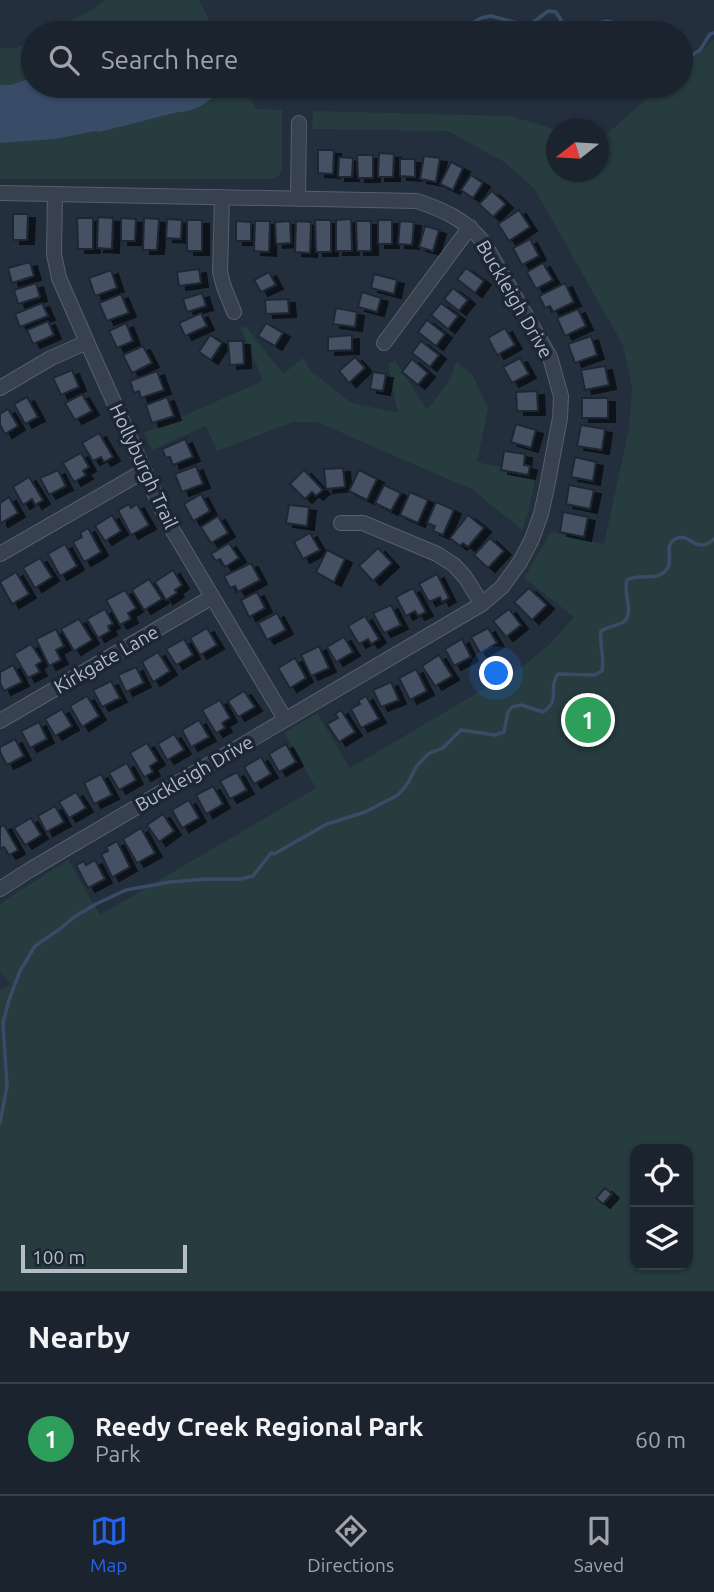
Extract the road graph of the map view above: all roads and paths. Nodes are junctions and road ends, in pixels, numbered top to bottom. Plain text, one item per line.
1 (299, 123) dead end
2 (0, 193) edge
3 (55, 194) junction
4 (222, 197) junction
5 (298, 199) junction
6 (470, 227) junction
7 (234, 312) dead end
8 (87, 342) junction
9 (384, 343) dead end
10 (0, 388) edge
11 (144, 471) junction
12 (341, 523) dead end
13 (0, 554) edge
14 (212, 597) junction
15 (482, 604) junction
16 (285, 719) junction
17 (0, 721) edge
18 (0, 889) edge

1 - 5 street
2 - 3 street, Buckleigh Drive
3 - 4 street, Buckleigh Drive
3 - 8 street, Hollyburgh Trail
4 - 5 street, Buckleigh Drive
4 - 7 street
5 - 6 street, Buckleigh Drive
6 - 9 street
6 - 15 street, Buckleigh Drive
8 - 10 street
8 - 11 street, Hollyburgh Trail
11 - 13 street
11 - 14 street, Hollyburgh Trail
12 - 15 street
14 - 16 street, Hollyburgh Trail
14 - 17 street, Kirkgate Lane
15 - 16 street, Buckleigh Drive
16 - 18 street, Buckleigh Drive

